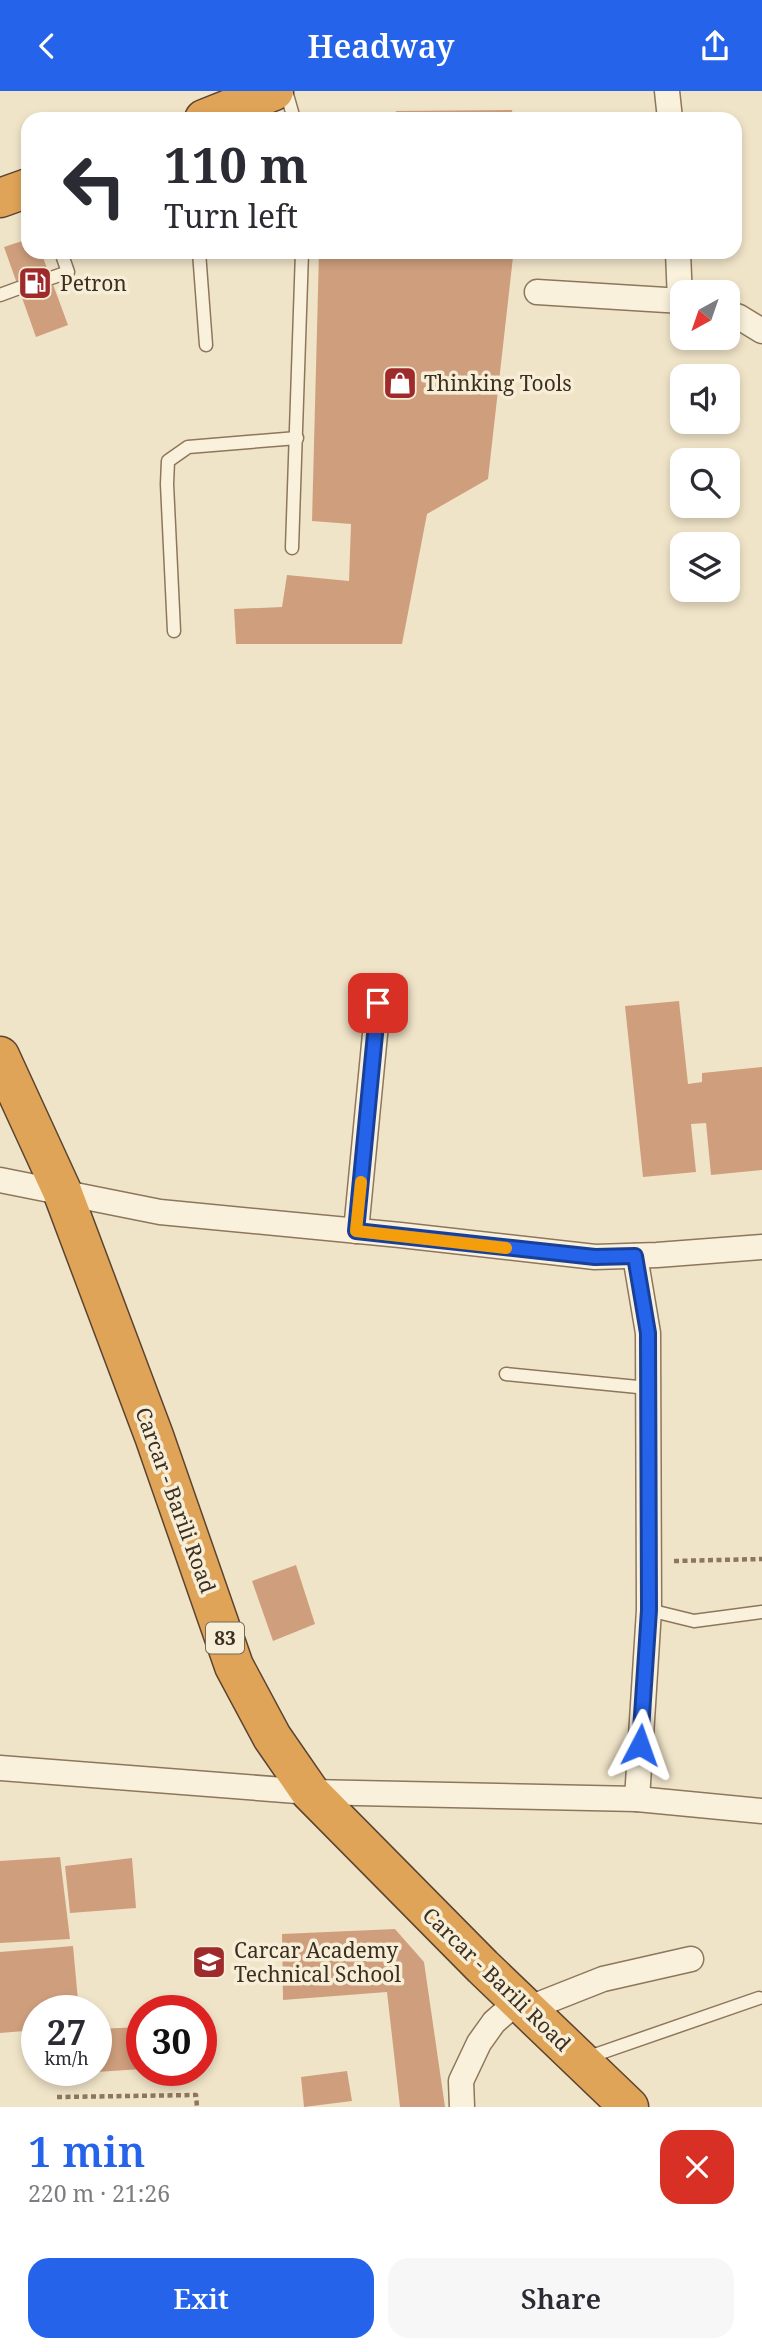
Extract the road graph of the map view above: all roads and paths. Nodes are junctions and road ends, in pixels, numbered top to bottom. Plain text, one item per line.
1 (274, 91) edge
2 (286, 91) edge
3 (667, 91) edge
4 (222, 112) edge
5 (292, 112) edge
6 (669, 112) edge
7 (21, 190) edge
8 (0, 198) edge
9 (63, 259) edge
10 (200, 259) edge
11 (302, 259) edge
12 (678, 259) edge
13 (51, 278) dead end
14 (680, 280) edge
15 (19, 288) dead end
16 (537, 292) dead end
17 (0, 295) edge
18 (670, 299) edge
19 (740, 318) edge
20 (762, 331) edge
21 (206, 345) dead end
22 (297, 438) junction
23 (292, 548) dead end
24 (174, 631) dead end
25 (378, 1003) dead end
26 (0, 1056) edge
27 (0, 1180) edge
28 (62, 1191) junction
29 (356, 1231) junction
30 (762, 1247) edge
31 (635, 1256) junction
32 (506, 1374) dead end
33 (648, 1388) junction
34 (762, 1559) edge
35 (649, 1561) junction
36 (649, 1610) junction
37 (762, 1612) edge
38 (0, 1768) edge
39 (310, 1792) junction
40 (636, 1799) junction
41 (762, 1811) edge
42 (691, 1959) dead end
43 (759, 1999) dead end
44 (522, 2005) junction
45 (579, 2060) junction
46 (57, 2097) dead end
47 (197, 2107) edge
48 (462, 2107) edge
49 (629, 2107) edge

1 - 4 highway
2 - 5 lane
3 - 6 street
7 - 8 highway
9 - 13 lane
10 - 21 lane
11 - 22 lane
12 - 14 street
15 - 17 lane
16 - 18 street
19 - 20 street
22 - 23 lane
22 - 24 lane
25 - 29 street
26 - 28 highway, Carcar - Barili Road / 83
27 - 28 street
28 - 29 street
28 - 39 highway, Carcar - Barili Road / 83
29 - 31 street
30 - 31 street
31 - 33 street
32 - 33 lane
33 - 35 street
34 - 35 path
35 - 36 street
36 - 37 lane
36 - 40 street
38 - 39 street
39 - 40 street
39 - 44 highway, Carcar - Barili Road / 83
40 - 41 street
42 - 44 street
43 - 45 lane
44 - 45 highway, Carcar - Barili Road / 83
44 - 48 street
45 - 49 highway, Carcar - Barili Road / 83
46 - 47 path

